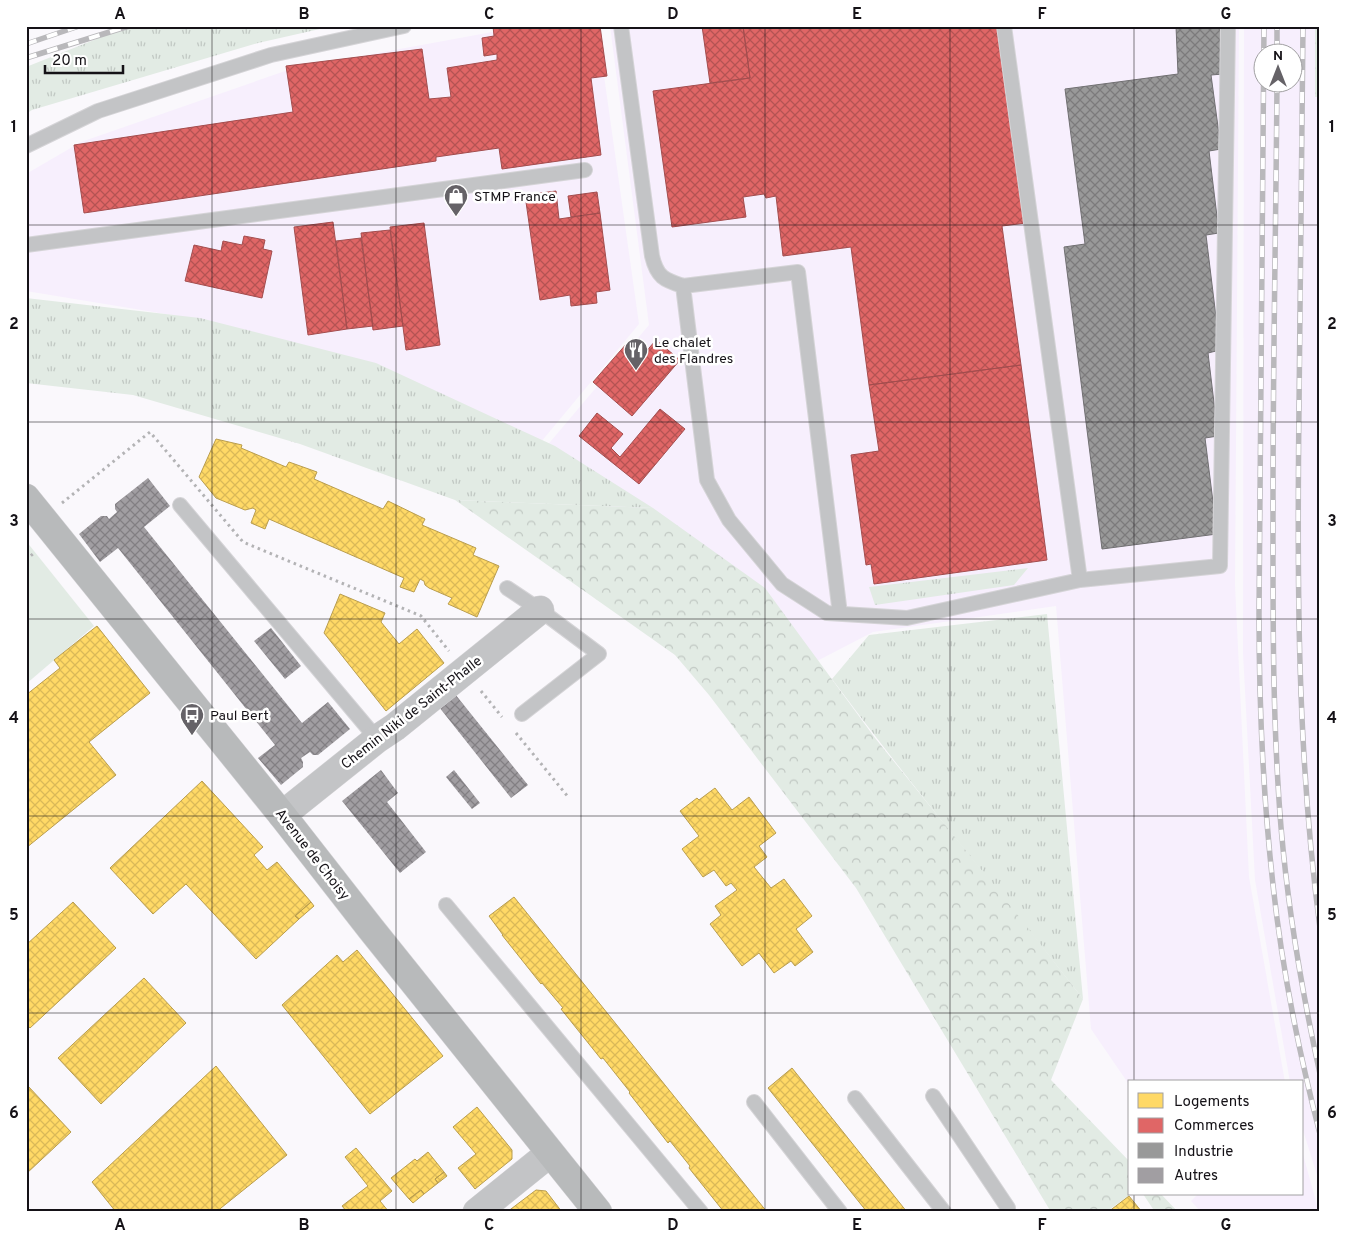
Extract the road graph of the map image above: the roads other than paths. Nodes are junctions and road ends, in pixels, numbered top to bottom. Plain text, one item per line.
1 (404, 26) edge
2 (621, 26) edge
3 (1004, 26) edge
4 (1228, 26) edge
5 (26, 146) edge
6 (586, 170) dead end
7 (26, 245) edge
8 (683, 286) junction
9 (180, 505) dead end
10 (34, 508) edge
11 (1080, 580) junction
12 (507, 588) dead end
13 (540, 610) junction
14 (840, 614) junction
15 (522, 714) dead end
16 (376, 739) junction
17 (282, 815) junction
18 (446, 905) dead end
19 (933, 1096) dead end
20 (856, 1098) dead end
21 (754, 1102) dead end
22 (550, 1153) junction
23 (477, 1212) edge
24 (598, 1212) edge
25 (701, 1212) edge
26 (840, 1212) edge
27 (944, 1212) edge
28 (1008, 1212) edge

1 - 5 lane
2 - 8 lane
3 - 11 lane
4 - 11 lane
6 - 7 lane
8 - 14 lane
8 - 14 lane
9 - 16 lane
10 - 17 main road, Avenue de Choisy
11 - 14 lane
12 - 13 lane
13 - 15 lane
13 - 16 street, Chemin Niki de Saint-Phalle
16 - 17 street, Chemin Niki de Saint-Phalle
17 - 22 main road, Avenue de Choisy
18 - 25 lane
19 - 28 lane
20 - 27 lane
21 - 26 lane
22 - 23 street
22 - 24 main road, Avenue de Choisy

